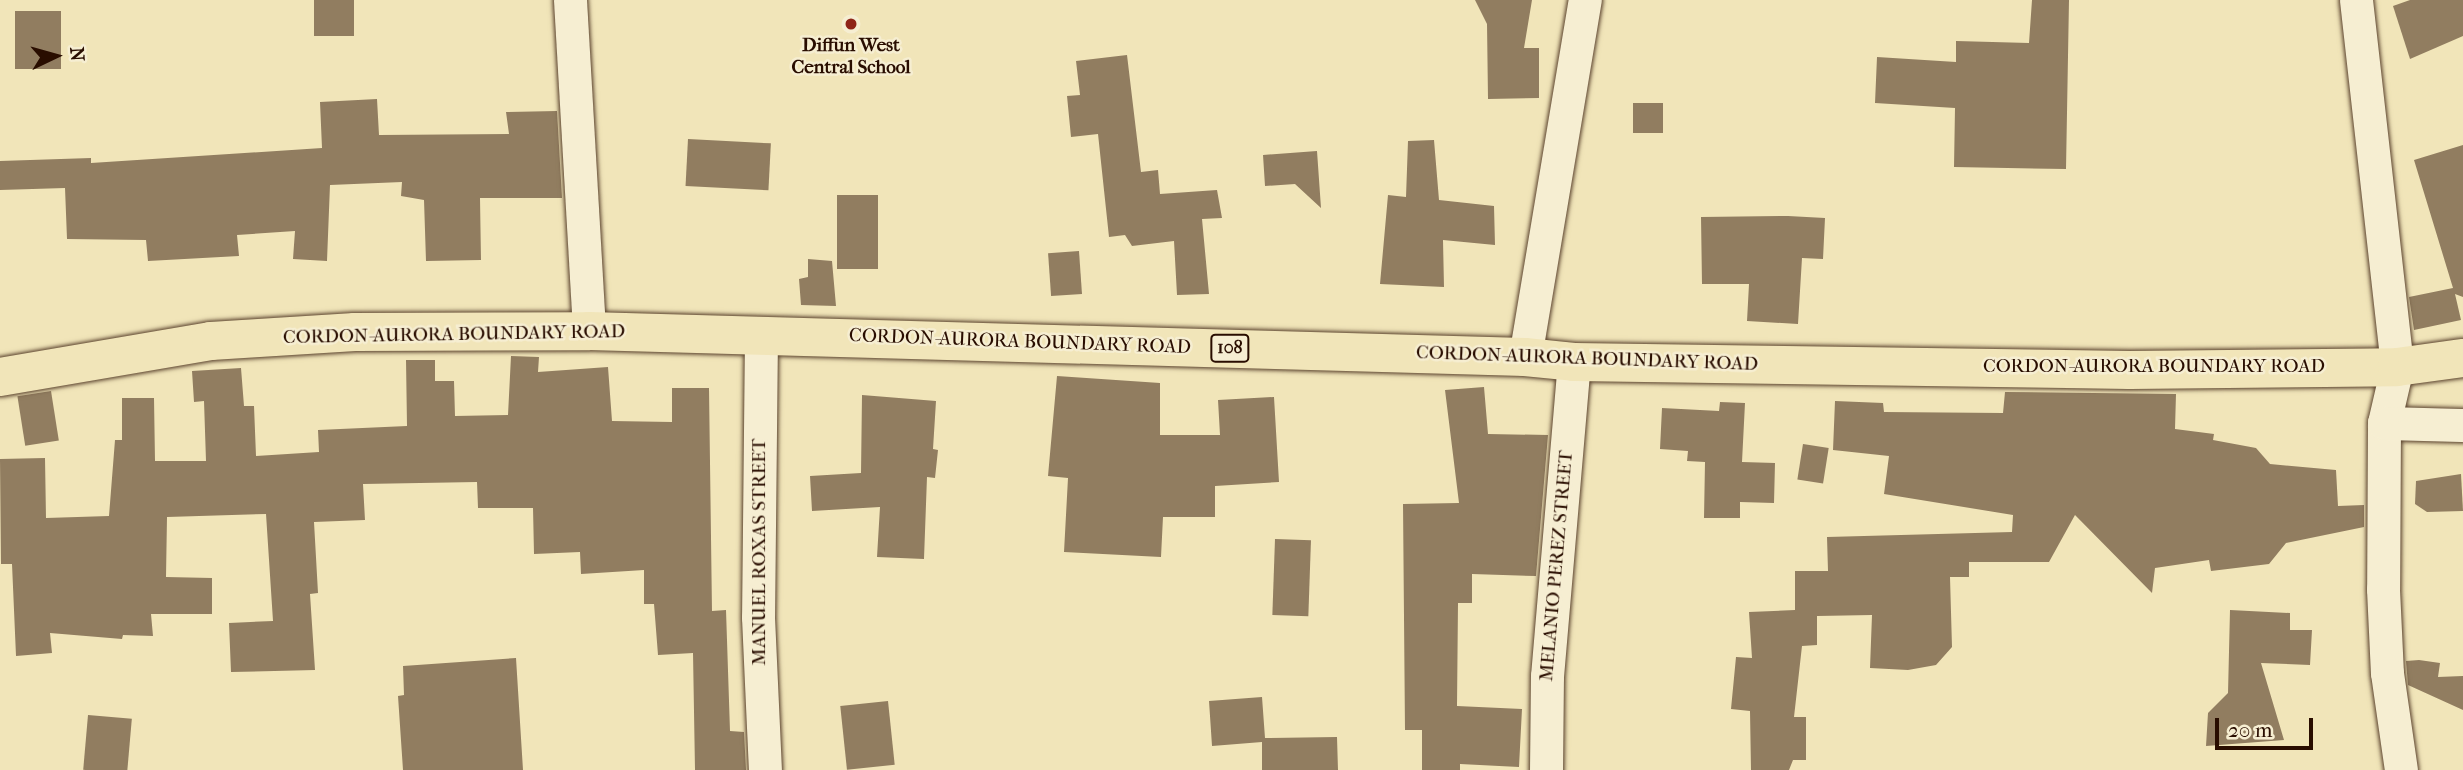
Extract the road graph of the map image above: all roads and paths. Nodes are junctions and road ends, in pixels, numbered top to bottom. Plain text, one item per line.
1 (570, 0) edge
2 (1585, 0) edge
3 (2356, 0) edge
4 (589, 331) junction
5 (761, 335) junction
6 (1525, 357) junction
7 (2463, 358) edge
8 (1574, 362) junction
9 (2397, 366) junction
10 (0, 377) edge
11 (2384, 423) junction
12 (2463, 425) edge
13 (765, 770) edge
14 (1546, 770) edge
15 (2401, 770) edge

1 - 4 street
2 - 6 street
3 - 9 street
4 - 5 main road, CORDON-AURORA BOUNDARY ROAD / 108
4 - 10 main road, CORDON-AURORA BOUNDARY ROAD / 108
5 - 6 main road, CORDON-AURORA BOUNDARY ROAD / 108
5 - 13 street, MANUEL ROXAS STREET
6 - 8 main road, CORDON-AURORA BOUNDARY ROAD / 108
7 - 9 main road, CORDON-AURORA BOUNDARY ROAD / 108
8 - 9 main road, CORDON-AURORA BOUNDARY ROAD / 108
8 - 14 street, MELANIO PEREZ STREET
9 - 11 street
11 - 12 street
11 - 15 street

